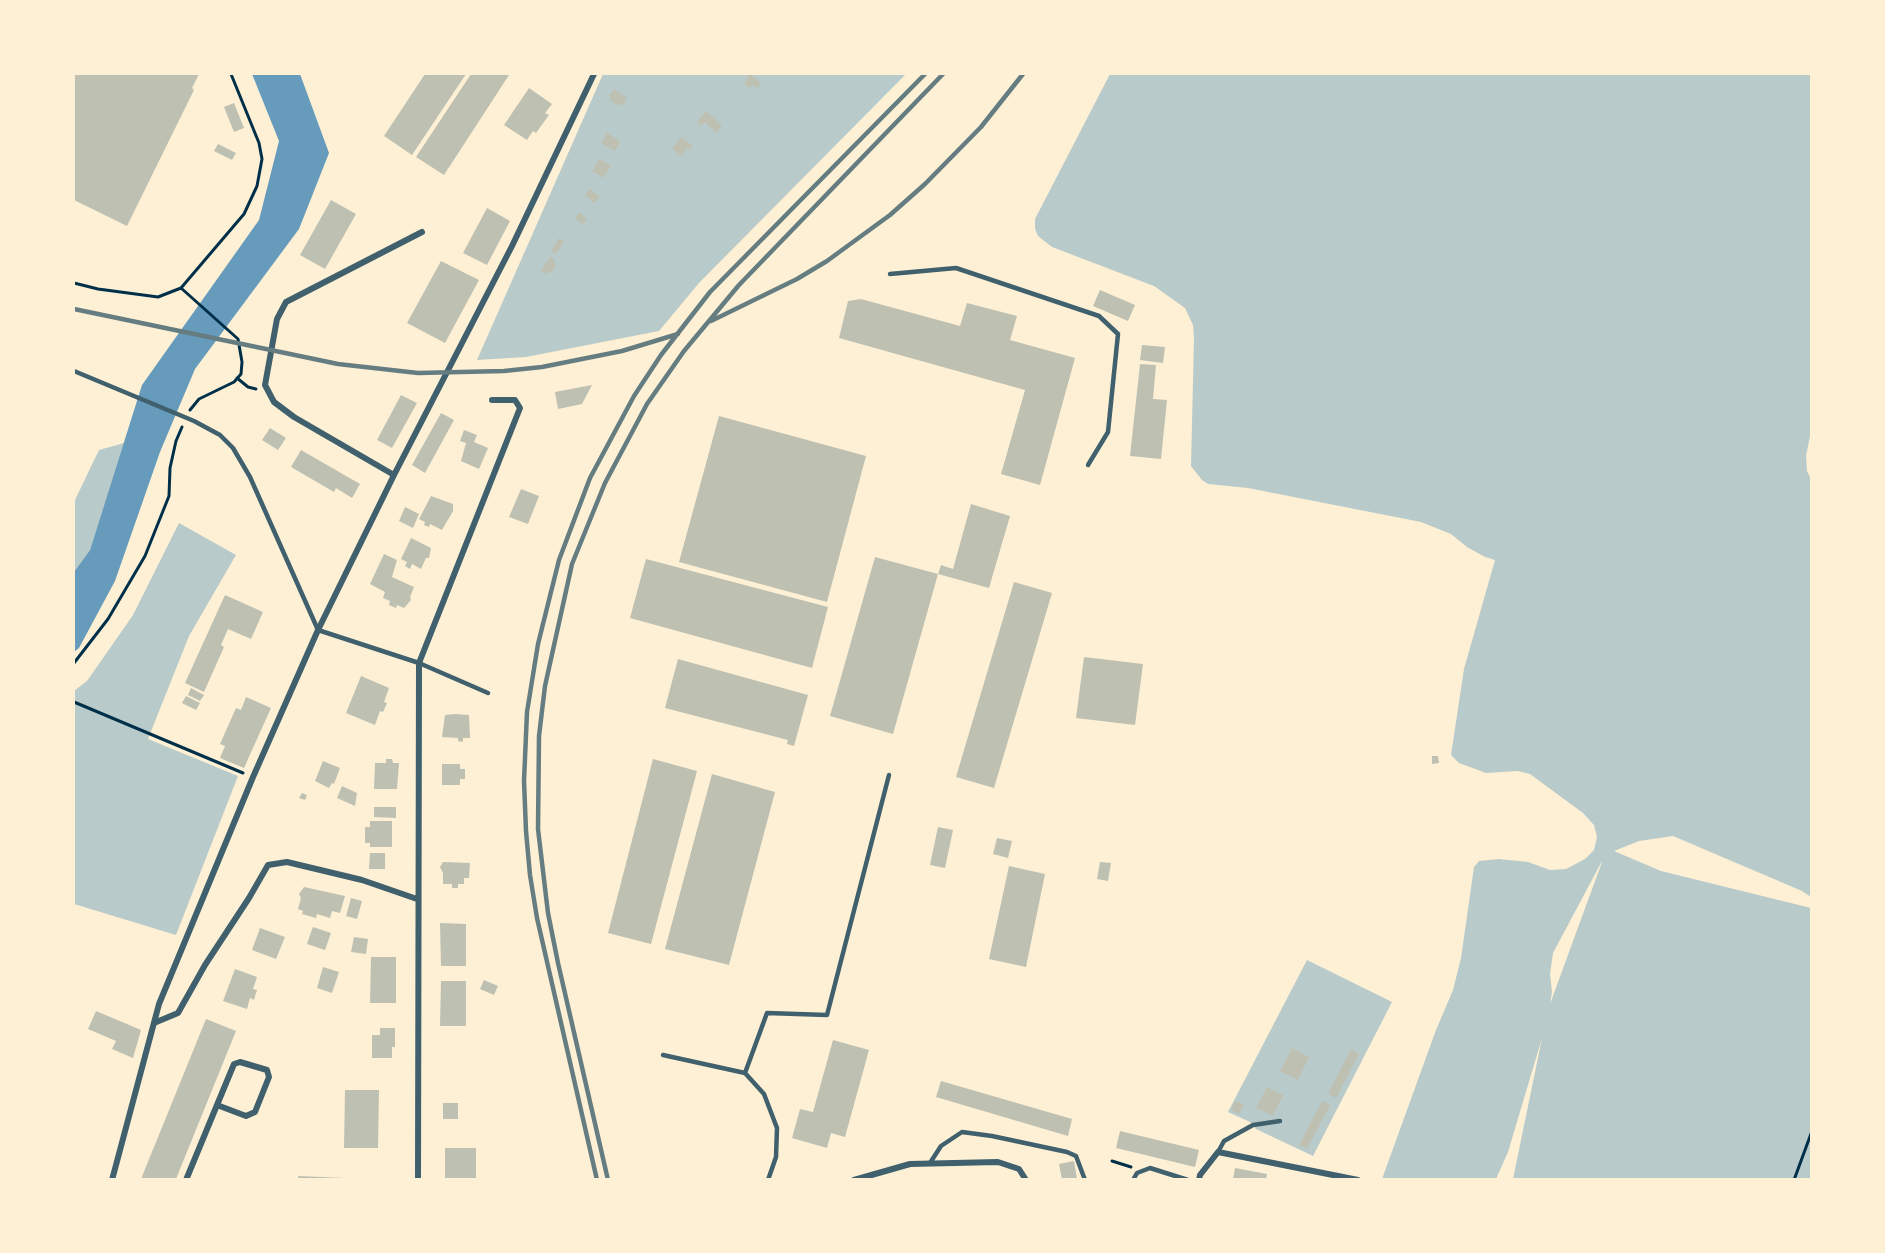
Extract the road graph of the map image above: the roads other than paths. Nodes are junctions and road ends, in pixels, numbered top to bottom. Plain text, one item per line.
1 (594, 74) edge
2 (422, 232) dead end
3 (890, 274) dead end
4 (74, 371) edge
5 (492, 400) dead end
6 (1088, 465) dead end
7 (393, 475) junction
8 (318, 630) junction
9 (419, 663) junction
10 (489, 693) dead end
11 (889, 775) dead end
12 (417, 899) junction
13 (154, 1023) junction
14 (663, 1055) dead end
15 (745, 1073) junction
16 (216, 1105) junction
17 (1280, 1121) dead end
18 (1218, 1152) junction
19 (930, 1163) junction
20 (867, 1178) edge
21 (112, 1179) edge
22 (186, 1179) edge
23 (418, 1179) edge
24 (768, 1179) edge
25 (854, 1179) edge
26 (1026, 1179) edge
27 (1084, 1179) edge
28 (1133, 1179) edge
29 (1188, 1179) edge
30 (1199, 1179) edge
31 (1358, 1179) edge

1 - 7 street
2 - 7 street
3 - 6 lane
4 - 8 lane
5 - 9 street
7 - 8 street
8 - 9 lane
8 - 13 street
9 - 10 lane
9 - 12 street
11 - 15 lane
12 - 13 street
12 - 23 street
13 - 21 street
14 - 15 lane
15 - 24 lane
16 - 16 street
16 - 22 street
17 - 18 lane
18 - 30 street
18 - 31 street
19 - 20 street
19 - 26 street
19 - 27 lane
20 - 25 street
28 - 29 lane

